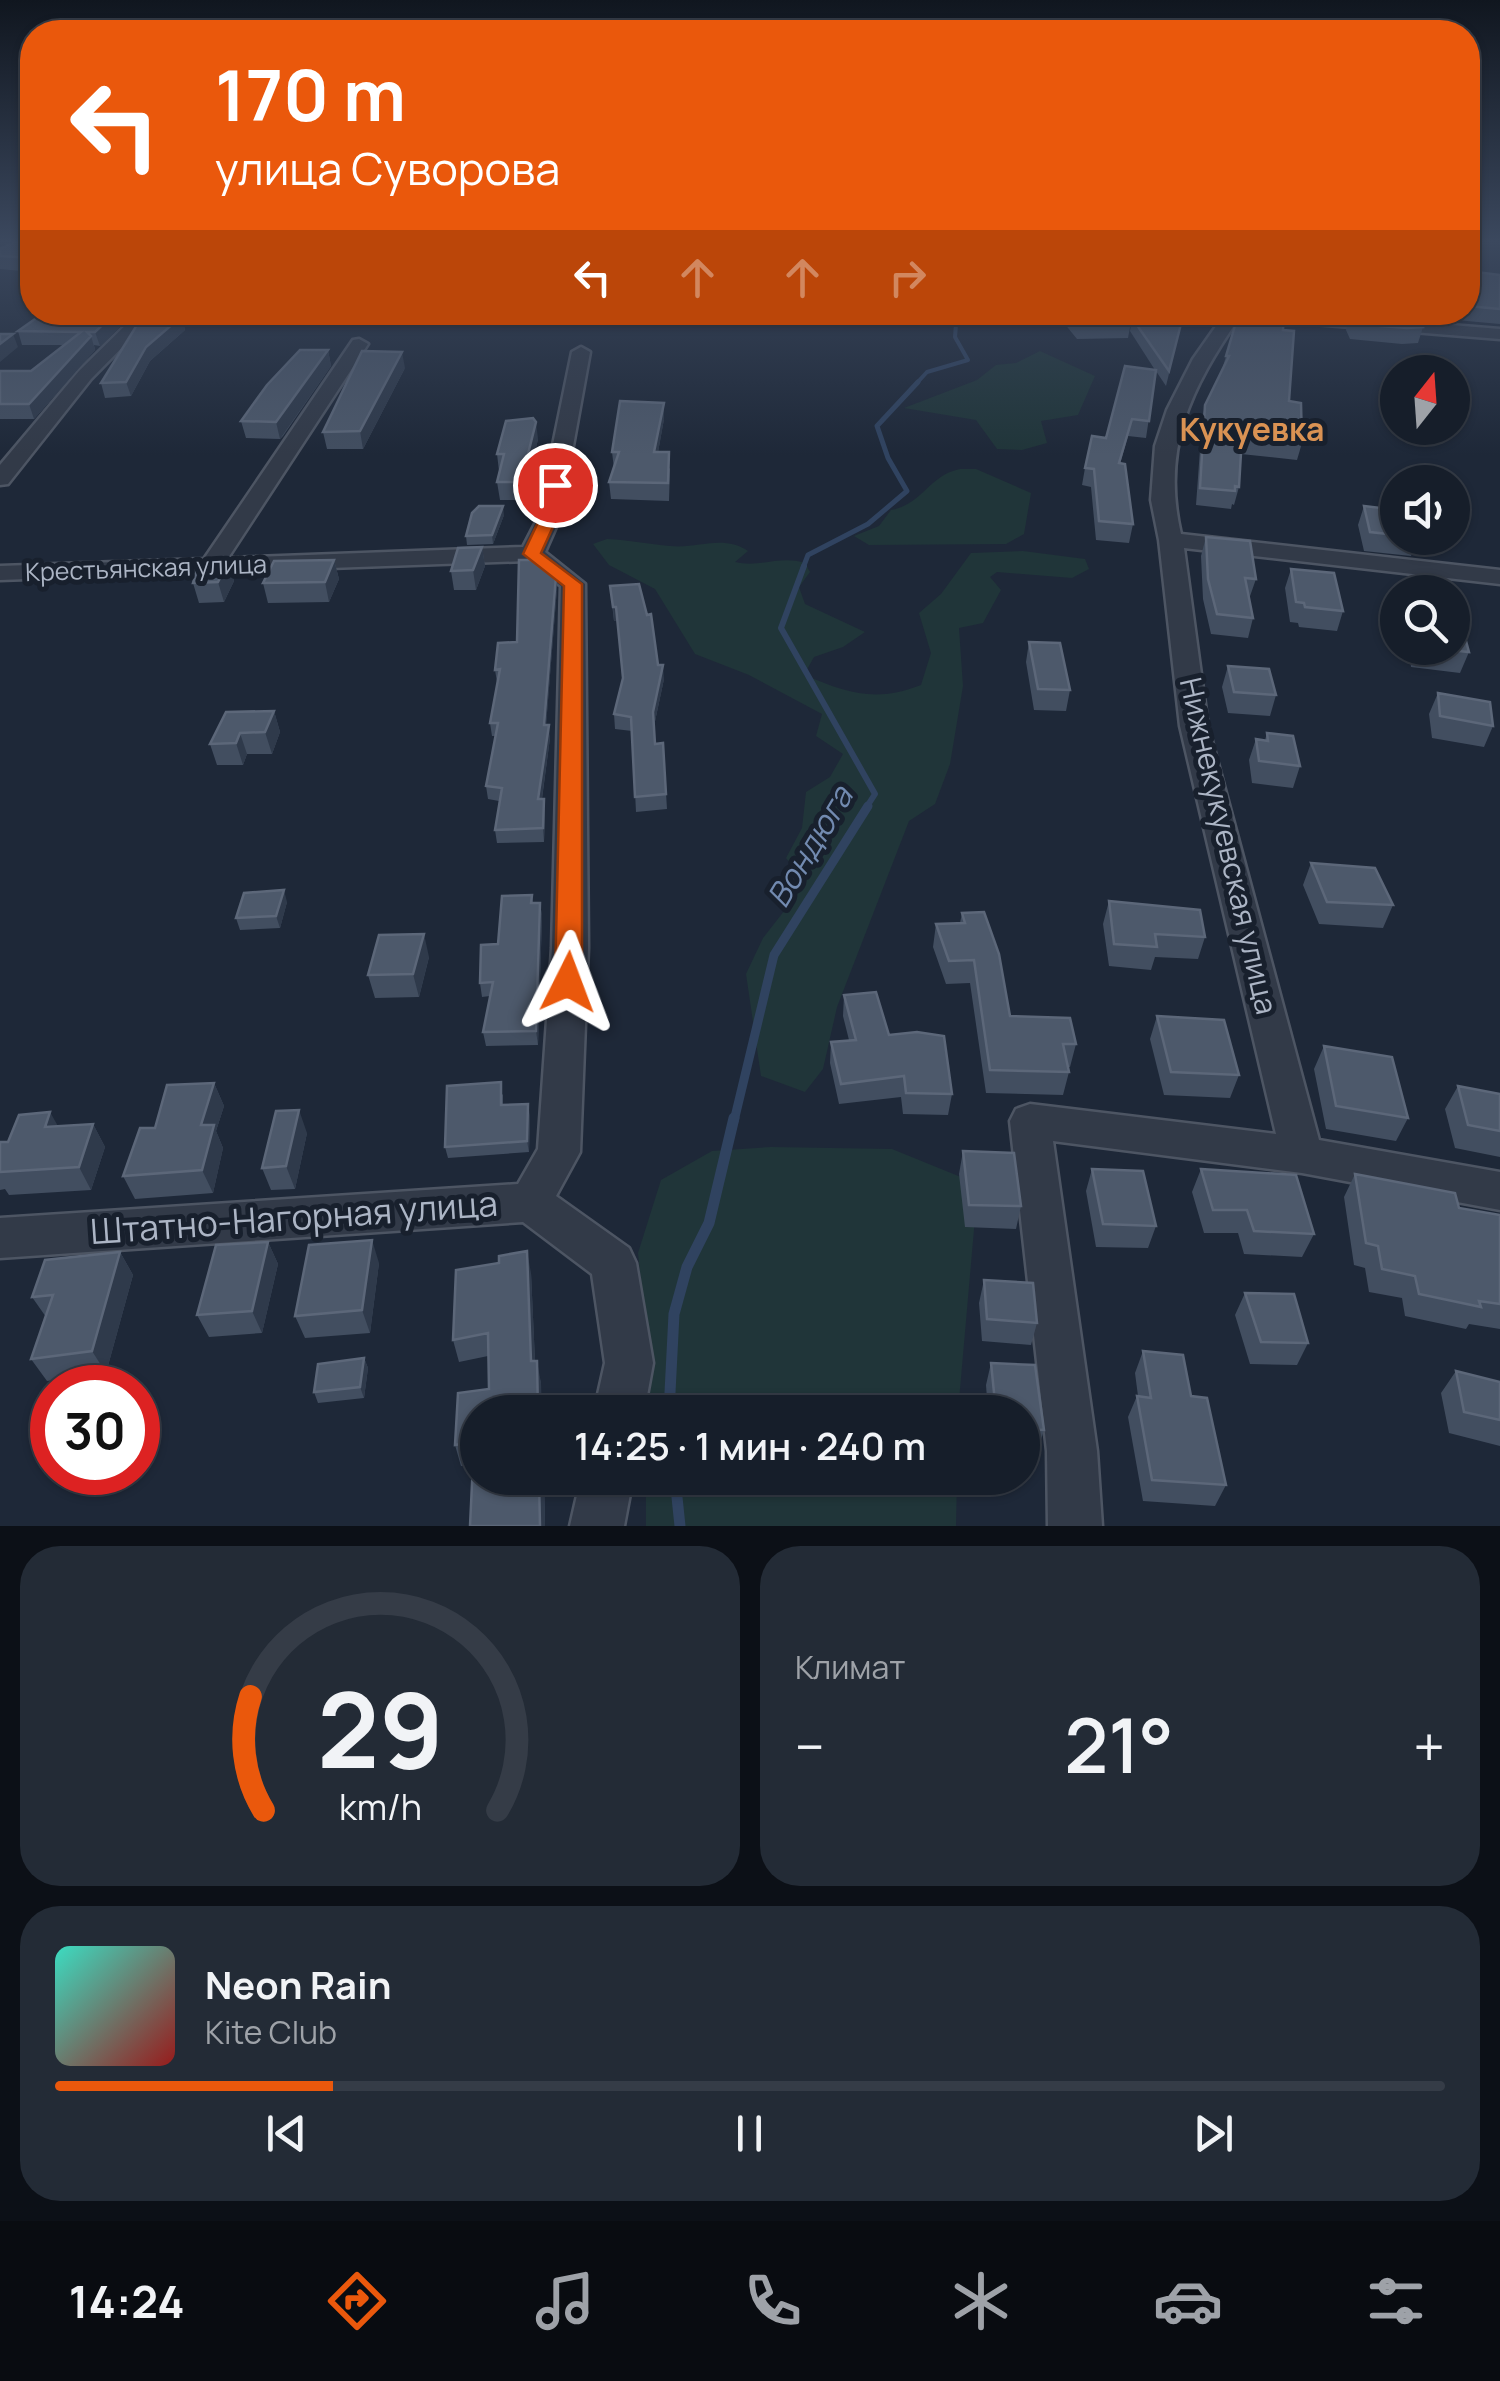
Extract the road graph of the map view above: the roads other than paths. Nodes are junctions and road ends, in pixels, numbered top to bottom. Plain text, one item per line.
1 (137, 325) edge
2 (1226, 325) edge
3 (1380, 325) edge
4 (1500, 334) edge
5 (359, 344) dead end
6 (581, 352) dead end
7 (0, 479) edge
8 (1171, 540) junction
9 (532, 554) junction
10 (211, 566) junction
11 (0, 572) edge
12 (1500, 578) edge
13 (1302, 1155) junction
14 (1500, 1191) edge
15 (530, 1202) junction
16 (0, 1238) edge
17 (622, 1395) edge
18 (604, 1495) edge
19 (598, 1526) edge
20 (1075, 1526) edge

1 - 7 street
2 - 8 street, Нижнекукуевская улица
3 - 4 street
5 - 10 street
6 - 9 street
8 - 12 street
8 - 13 street, Нижнекукуевская улица
9 - 10 street, Крестьянская улица
9 - 15 street, Штатно-Нагорная улица
10 - 11 street, Крестьянская улица
13 - 14 street
13 - 20 street
15 - 16 street, Штатно-Нагорная улица
15 - 17 street
18 - 19 street

